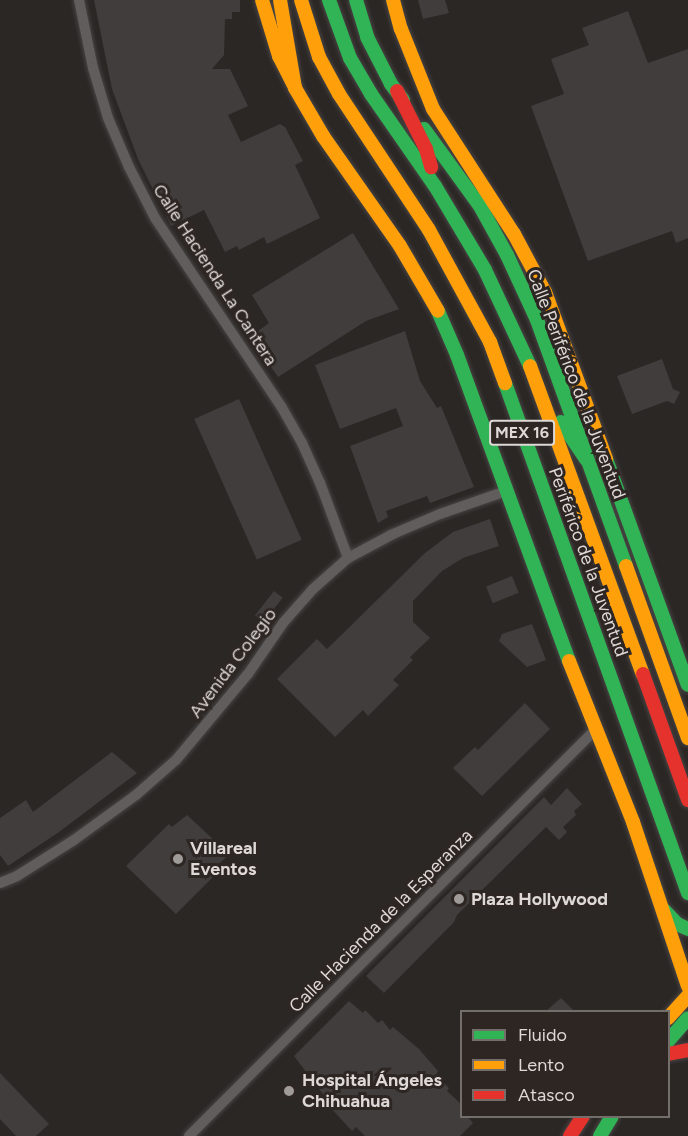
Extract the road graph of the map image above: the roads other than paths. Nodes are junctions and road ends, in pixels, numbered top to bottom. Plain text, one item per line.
1 (79, 0) edge
2 (262, 0) edge
3 (280, 0) edge
4 (301, 0) edge
5 (329, 0) edge
6 (356, 0) edge
7 (393, 0) edge
8 (296, 88) junction
9 (397, 92) junction
10 (435, 186) junction
11 (544, 399) junction
12 (586, 459) junction
13 (613, 478) junction
14 (595, 484) junction
15 (506, 491) junction
16 (348, 558) junction
17 (688, 685) edge
18 (596, 729) junction
19 (688, 738) edge
20 (688, 800) edge
21 (0, 883) edge
22 (688, 893) edge
23 (659, 904) junction
24 (688, 929) edge
25 (688, 986) edge
26 (688, 996) edge
27 (670, 1017) edge
28 (688, 1018) edge
29 (670, 1040) edge
30 (688, 1050) edge
31 (670, 1054) edge
32 (582, 1118) edge
33 (611, 1118) edge
34 (189, 1136) edge
35 (570, 1136) edge
36 (600, 1136) edge

1 - 16 street, Calle Hacienda La Cantera
2 - 8 main road
3 - 8 main road
4 - 22 main road, Periférico de la Juventud / MEX 16
5 - 10 main road, Periférico de la Juventud / MEX 16
6 - 9 main road, Calle Periférico de la Juventud
7 - 13 main road
8 - 15 main road
9 - 10 main road
9 - 12 main road, Calle Periférico de la Juventud
10 - 11 main road, Periférico de la Juventud / MEX 16
11 - 12 main road
11 - 20 main road, Periférico de la Juventud / MEX 16
12 - 14 main road, Calle Periférico de la Juventud
13 - 14 main road
13 - 17 main road
14 - 19 main road, Calle Periférico de la Juventud
15 - 16 street, Avenida Colegio
15 - 18 main road
16 - 21 street, Avenida Colegio
18 - 23 main road
18 - 34 street, Calle Hacienda de la Esperanza
23 - 24 main road
23 - 25 main road
26 - 27 main road
28 - 29 main road
30 - 31 main road
32 - 35 main road
33 - 36 main road

